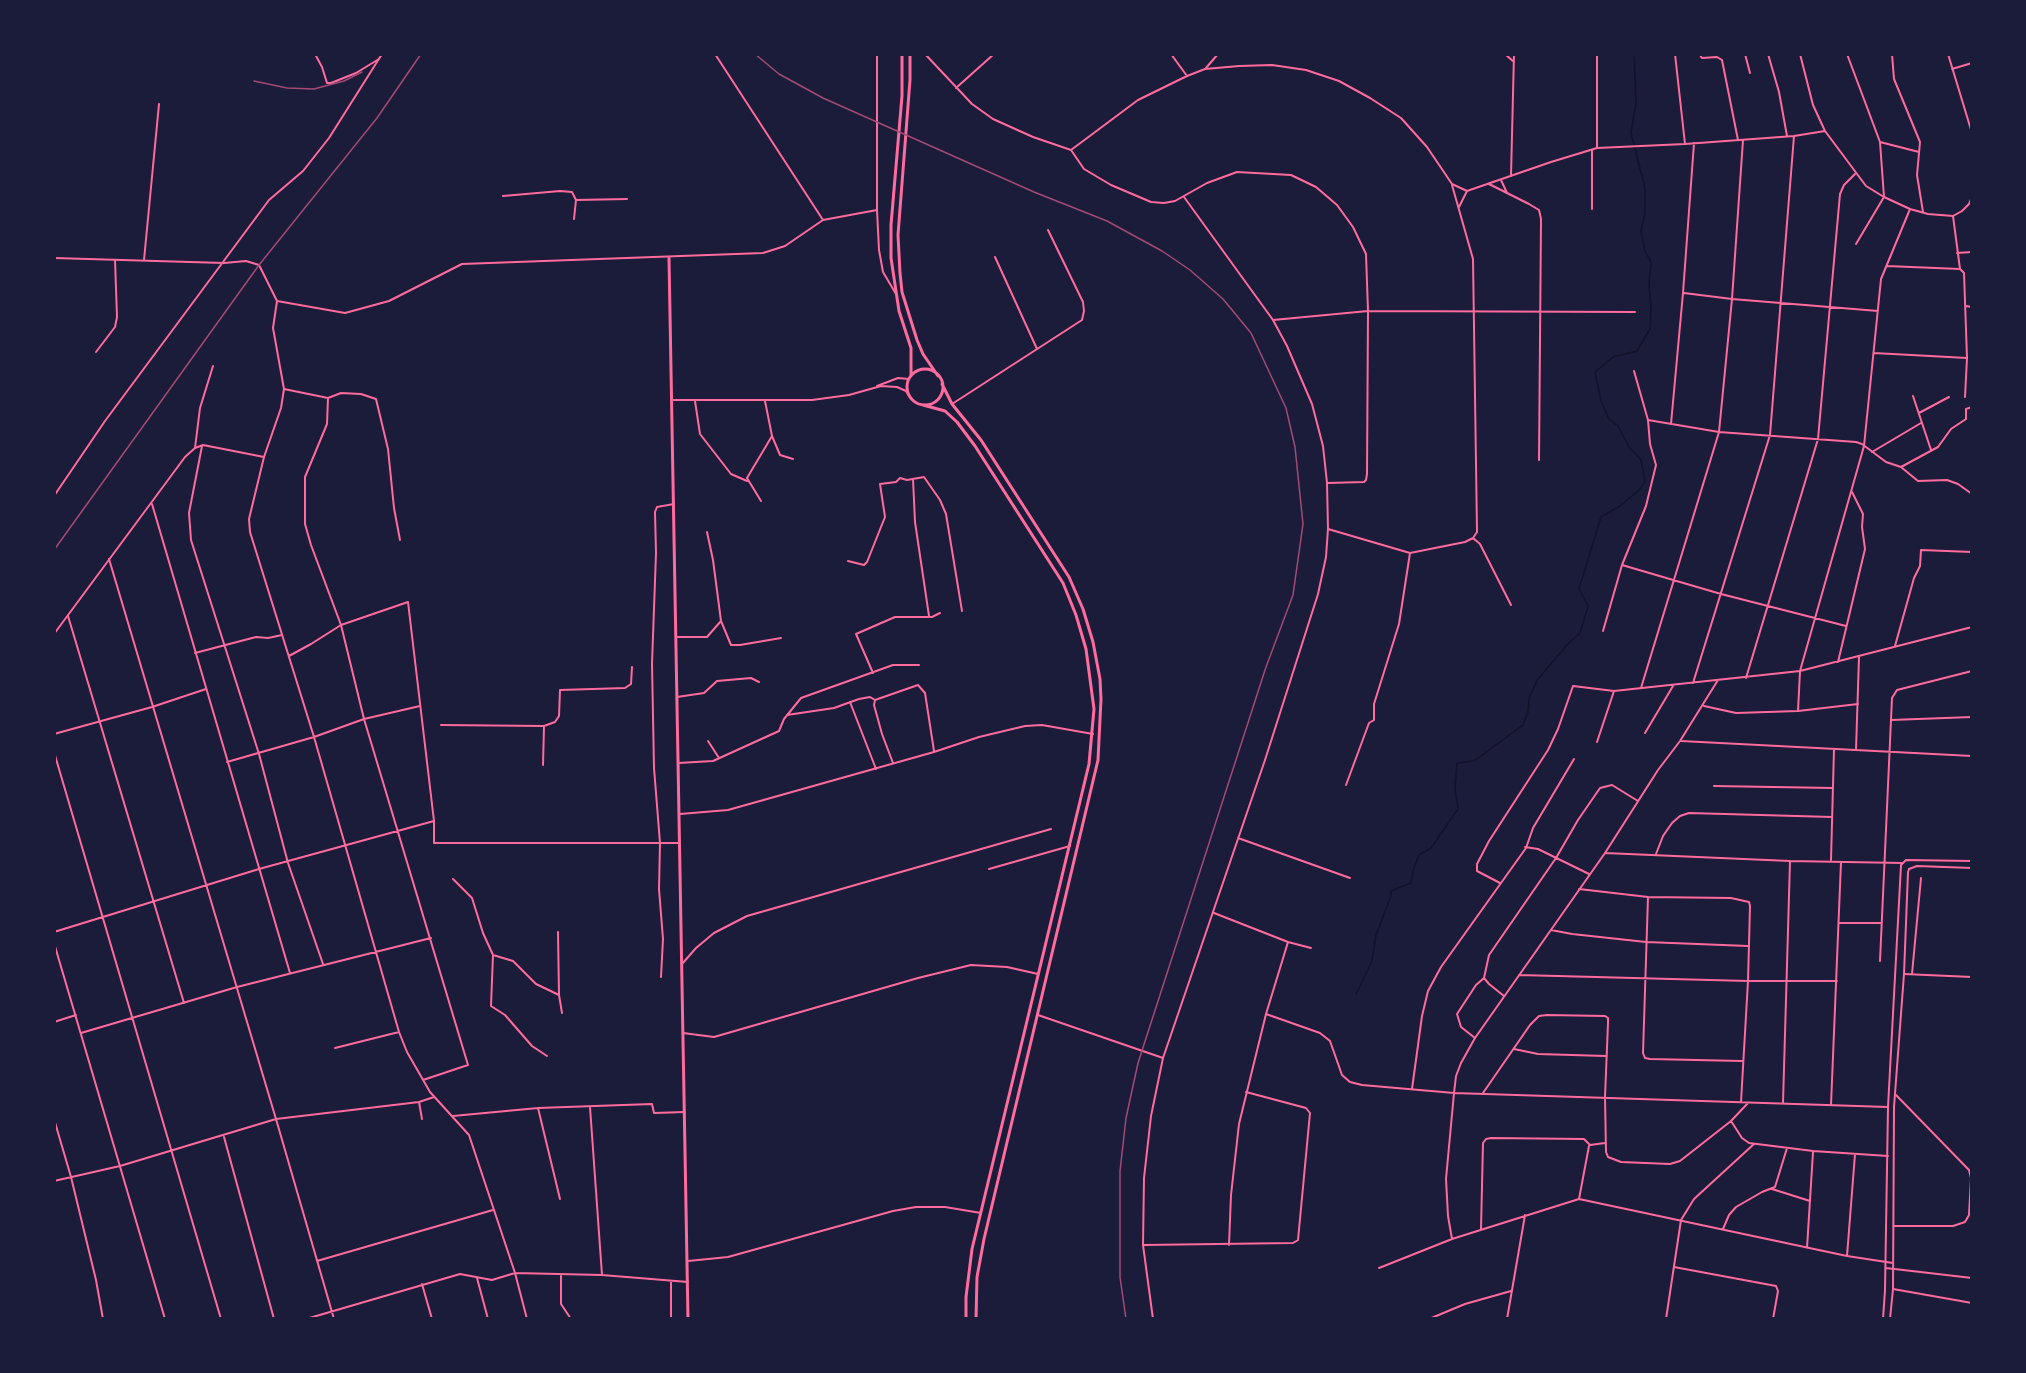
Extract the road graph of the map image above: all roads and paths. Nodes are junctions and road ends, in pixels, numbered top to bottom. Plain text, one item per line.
1 (315, 54) edge
2 (382, 54) edge
3 (715, 54) edge
4 (877, 54) edge
5 (902, 54) edge
6 (910, 54) edge
7 (925, 54) edge
8 (994, 54) edge
9 (1172, 54) edge
10 (1218, 54) edge
11 (1505, 54) edge
12 (1514, 54) edge
13 (1597, 54) edge
14 (1675, 54) edge
15 (1699, 54) edge
16 (1745, 54) edge
17 (1768, 54) edge
18 (1800, 54) edge
19 (1847, 54) edge
20 (1892, 54) edge
21 (1948, 54) edge
22 (379, 59) junction
23 (1514, 62) junction
24 (1972, 63) edge
25 (1205, 69) junction
26 (1953, 69) junction
27 (1750, 73) dead end
28 (1187, 76) junction
29 (956, 88) junction
30 (159, 104) dead end
31 (1825, 131) junction
32 (1972, 133) edge
33 (1787, 136) junction
34 (1794, 136) junction
35 (1738, 140) junction
36 (1743, 140) junction
37 (1880, 141) junction
38 (1694, 143) junction
39 (1685, 144) junction
40 (1597, 148) junction
41 (1071, 150) junction
42 (1592, 150) junction
43 (1919, 152) junction
44 (1855, 174) junction
45 (1511, 176) junction
46 (1501, 180) junction
47 (1452, 184) junction
48 (1490, 184) junction
49 (1467, 191) junction
50 (1507, 193) junction
51 (503, 196) dead end
52 (1184, 197) junction
53 (1884, 198) junction
54 (627, 199) dead end
55 (1972, 199) edge
56 (576, 200) junction
57 (1459, 207) junction
58 (1592, 209) dead end
59 (1910, 209) junction
60 (877, 210) junction
61 (1924, 213) junction
62 (1953, 216) junction
63 (574, 219) dead end
64 (824, 220) junction
65 (1048, 230) dead end
66 (1856, 244) dead end
67 (1972, 252) edge
68 (1958, 254) junction
69 (995, 257) dead end
70 (54, 258) edge
71 (669, 258) junction
72 (115, 260) junction
73 (144, 260) junction
74 (224, 262) junction
75 (1887, 266) junction
76 (1960, 269) junction
77 (1683, 293) junction
78 (896, 294) junction
79 (1732, 299) junction
80 (277, 301) junction
81 (1781, 303) junction
82 (1966, 306) junction
83 (1972, 306) edge
84 (1830, 307) junction
85 (1368, 311) junction
86 (1475, 311) junction
87 (1878, 311) junction
88 (1635, 312) dead end
89 (1541, 313) junction
90 (1273, 320) junction
91 (1037, 349) junction
92 (96, 352) dead end
93 (1874, 353) junction
94 (1967, 358) junction
95 (213, 366) dead end
96 (1634, 371) dead end
97 (938, 376) junction
98 (910, 377) junction
99 (942, 384) junction
100 (872, 388) junction
101 (284, 389) junction
102 (909, 396) junction
103 (1913, 396) dead end
104 (328, 398) junction
105 (1949, 398) dead end
106 (1965, 398) dead end
107 (672, 400) junction
108 (695, 400) junction
109 (765, 401) junction
110 (952, 404) junction
111 (922, 405) junction
112 (1972, 407) edge
113 (1919, 413) junction
114 (1648, 420) junction
115 (1921, 423) junction
116 (1671, 425) junction
117 (1719, 432) junction
118 (1770, 435) junction
119 (772, 436) junction
120 (1818, 439) junction
121 (203, 445) junction
122 (1864, 446) junction
123 (195, 448) junction
124 (1931, 450) junction
125 (1872, 452) junction
126 (264, 457) junction
127 (793, 459) dead end
128 (1539, 460) dead end
129 (1901, 467) junction
130 (913, 479) junction
131 (747, 481) junction
132 (1327, 483) junction
133 (1852, 492) junction
134 (1972, 494) edge
135 (54, 496) edge
136 (761, 501) dead end
137 (151, 502) junction
138 (674, 504) junction
139 (1328, 529) junction
140 (707, 532) dead end
141 (1473, 538) junction
142 (400, 540) dead end
143 (1972, 552) edge
144 (1410, 553) junction
145 (109, 559) junction
146 (848, 561) dead end
147 (1622, 565) junction
148 (1673, 579) junction
149 (1721, 594) junction
150 (1512, 604) dead end
151 (1768, 606) junction
152 (962, 611) dead end
153 (940, 613) dead end
154 (68, 616) junction
155 (929, 616) junction
156 (1814, 618) junction
157 (721, 621) junction
158 (341, 625) junction
159 (1846, 626) junction
160 (1972, 627) edge
161 (1603, 631) dead end
162 (54, 634) edge
163 (282, 635) junction
164 (676, 637) junction
165 (781, 638) dead end
166 (225, 645) junction
167 (1895, 646) junction
168 (195, 653) junction
169 (289, 656) junction
170 (1858, 657) junction
171 (1838, 662) junction
172 (919, 665) dead end
173 (632, 667) dead end
174 (1972, 670) edge
175 (1800, 671) junction
176 (873, 673) junction
177 (1746, 678) junction
178 (1718, 680) junction
179 (759, 682) dead end
180 (1693, 683) junction
181 (1673, 686) junction
182 (1641, 688) junction
183 (206, 689) junction
184 (1614, 691) junction
185 (677, 697) junction
186 (875, 700) junction
187 (849, 701) junction
188 (1858, 704) junction
189 (421, 706) junction
190 (1704, 706) junction
191 (152, 707) junction
192 (1798, 711) junction
193 (787, 715) junction
194 (1972, 717) edge
195 (364, 719) junction
196 (1891, 720) junction
197 (99, 721) junction
198 (441, 725) dead end
199 (544, 726) junction
200 (1645, 733) dead end
201 (54, 734) edge
202 (1093, 734) junction
203 (314, 738) junction
204 (708, 741) dead end
205 (1680, 741) junction
206 (1597, 742) dead end
207 (1834, 749) junction
208 (1856, 750) junction
209 (54, 752) edge
210 (934, 752) junction
211 (259, 753) junction
212 (1889, 753) junction
213 (1972, 756) edge
214 (719, 758) junction
215 (1574, 759) dead end
216 (227, 762) junction
217 (678, 763) junction
218 (893, 764) junction
219 (543, 765) dead end
220 (876, 768) junction
221 (1346, 784) dead end
222 (1714, 786) dead end
223 (1833, 788) junction
224 (1638, 801) junction
225 (679, 814) junction
226 (1832, 817) junction
227 (434, 821) junction
228 (1051, 828) dead end
229 (398, 831) junction
230 (1238, 838) junction
231 (660, 843) junction
232 (680, 843) junction
233 (344, 845) junction
234 (1070, 846) junction
235 (1526, 847) junction
236 (1605, 853) junction
237 (1656, 855) junction
238 (1556, 858) junction
239 (1790, 861) junction
240 (1831, 861) junction
241 (1842, 861) junction
242 (1961, 861) junction
243 (1972, 861) edge
244 (1884, 862) junction
245 (288, 863) junction
246 (1902, 863) junction
247 (1961, 867) junction
248 (1972, 868) edge
249 (989, 869) dead end
250 (259, 870) junction
251 (1590, 874) junction
252 (1350, 878) dead end
253 (1921, 878) dead end
254 (453, 879) dead end
255 (1500, 883) junction
256 (207, 885) junction
257 (1580, 889) junction
258 (1648, 897) junction
259 (153, 901) junction
260 (1214, 913) junction
261 (102, 917) junction
262 (1839, 922) junction
263 (1882, 923) junction
264 (1551, 930) junction
265 (54, 932) edge
266 (558, 932) dead end
267 (430, 938) junction
268 (1288, 942) junction
269 (1646, 942) junction
270 (54, 943) edge
271 (1749, 946) junction
272 (1311, 948) dead end
273 (376, 953) junction
274 (492, 955) junction
275 (1880, 961) dead end
276 (323, 964) junction
277 (682, 964) junction
278 (290, 973) junction
279 (1038, 974) junction
280 (1904, 974) junction
281 (1912, 974) junction
282 (1519, 975) junction
283 (661, 977) dead end
284 (1972, 977) edge
285 (1484, 978) junction
286 (1645, 978) junction
287 (1748, 981) junction
288 (1787, 981) junction
289 (1837, 981) junction
290 (237, 987) junction
291 (559, 995) junction
292 (1504, 996) junction
293 (184, 1003) junction
294 (562, 1012) dead end
295 (1266, 1014) junction
296 (1893, 1014) junction
297 (1902, 1014) junction
298 (76, 1015) junction
299 (1038, 1015) junction
300 (133, 1016) junction
301 (54, 1022) edge
302 (399, 1032) junction
303 (682, 1032) junction
304 (81, 1033) junction
305 (1475, 1038) junction
306 (335, 1048) dead end
307 (1514, 1049) junction
308 (547, 1056) dead end
309 (1607, 1056) junction
310 (1163, 1058) junction
311 (1743, 1061) junction
312 (423, 1080) junction
313 (1412, 1089) junction
314 (1246, 1092) junction
315 (1454, 1093) junction
316 (1483, 1093) junction
317 (1896, 1095) junction
318 (434, 1097) junction
319 (1605, 1097) junction
320 (1741, 1101) junction
321 (419, 1102) junction
322 (1749, 1102) junction
323 (1783, 1103) junction
324 (1831, 1105) junction
325 (590, 1107) junction
326 (1888, 1107) junction
327 (538, 1108) junction
328 (686, 1112) junction
329 (453, 1116) junction
330 (54, 1119) edge
331 (276, 1119) junction
332 (422, 1119) dead end
333 (1731, 1121) junction
334 (224, 1136) junction
335 (1605, 1143) junction
336 (1590, 1144) junction
337 (1754, 1144) junction
338 (1787, 1148) junction
339 (171, 1151) junction
340 (1814, 1151) junction
341 (1855, 1153) junction
342 (1888, 1156) junction
343 (120, 1166) junction
344 (71, 1177) junction
345 (54, 1181) edge
346 (1772, 1189) junction
347 (560, 1199) dead end
348 (1579, 1199) junction
349 (1810, 1201) junction
350 (494, 1210) junction
351 (981, 1213) junction
352 (1525, 1215) junction
353 (1681, 1220) junction
354 (1894, 1226) junction
355 (1481, 1229) junction
356 (1723, 1229) junction
357 (1452, 1239) junction
358 (1143, 1245) junction
359 (1229, 1245) junction
360 (1807, 1248) junction
361 (1847, 1256) junction
362 (317, 1261) junction
363 (688, 1261) junction
364 (1886, 1262) junction
365 (1893, 1263) junction
366 (1674, 1267) junction
367 (1379, 1268) dead end
368 (1886, 1268) junction
369 (1893, 1269) junction
370 (515, 1273) junction
371 (561, 1275) junction
372 (602, 1275) junction
373 (476, 1277) junction
374 (1972, 1278) edge
375 (670, 1281) junction
376 (688, 1282) junction
377 (422, 1284) junction
378 (1893, 1289) junction
379 (1512, 1291) junction
380 (1972, 1303) edge
381 (332, 1311) junction
382 (103, 1319) edge
383 (165, 1319) edge
384 (221, 1319) edge
385 (274, 1319) edge
386 (306, 1319) edge
387 (334, 1319) edge
388 (432, 1319) edge
389 (489, 1319) edge
390 (527, 1319) edge
391 (571, 1319) edge
392 (671, 1319) edge
393 (688, 1319) edge
394 (966, 1319) edge
395 (976, 1319) edge
396 (1153, 1319) edge
397 (1429, 1319) edge
398 (1507, 1319) edge
399 (1666, 1319) edge
400 (1773, 1319) edge
401 (1882, 1319) edge
402 (1890, 1319) edge

1 - 22 street
2 - 22 street
3 - 64 street
4 - 60 street
5 - 78 main road
6 - 97 main road
7 - 29 street
8 - 29 street
9 - 28 street
10 - 25 street
11 - 23 street
12 - 23 street
13 - 40 street
14 - 39 street
15 - 35 street
16 - 27 street
17 - 33 street
18 - 31 street
19 - 37 street
20 - 43 street
21 - 26 street
22 - 74 street
23 - 45 street
24 - 26 street
25 - 28 street
25 - 47 street
26 - 32 street
28 - 41 street
29 - 41 street
30 - 73 street
31 - 34 street
31 - 44 street
33 - 34 street
33 - 36 street
34 - 81 street
35 - 36 street
35 - 38 street
36 - 79 street
37 - 43 street
37 - 53 street
38 - 39 street
38 - 77 street
39 - 40 street
40 - 42 street
41 - 52 street
42 - 45 street
42 - 58 street
43 - 61 street
44 - 53 street
44 - 84 street
45 - 46 street
46 - 48 street
46 - 50 street
47 - 49 street
47 - 57 street
48 - 49 street
48 - 50 street
49 - 57 street
50 - 89 street
51 - 56 street
52 - 85 street
52 - 90 street
53 - 59 street
53 - 66 street
54 - 56 street
55 - 62 street
56 - 63 street
57 - 86 street
59 - 61 street
59 - 75 street
60 - 64 street
60 - 78 street
61 - 62 street
62 - 68 street
64 - 71 street
65 - 91 street
67 - 68 street
68 - 76 street
69 - 91 street
70 - 72 street
71 - 80 street
71 - 107 main road
72 - 73 street
72 - 92 street
73 - 74 street
74 - 80 street
74 - 135 street
75 - 76 street
75 - 87 street
76 - 82 street
77 - 79 street
77 - 116 street
78 - 98 main road
79 - 81 street
79 - 117 street
80 - 101 street
81 - 84 street
81 - 118 street
82 - 83 street
82 - 94 street
84 - 87 street
84 - 120 street
85 - 86 street
85 - 90 street
85 - 132 street
86 - 89 street
86 - 141 street
87 - 93 street
88 - 89 street
89 - 128 street
90 - 132 street
91 - 110 street
93 - 94 street
93 - 122 street
94 - 106 street
95 - 123 street
96 - 114 street
97 - 98 main road
97 - 99 main road
98 - 100 street
98 - 102 main road
99 - 110 main road
99 - 111 main road
100 - 102 street
100 - 109 street
101 - 104 street
101 - 126 street
102 - 111 main road
103 - 113 street
104 - 142 street
104 - 158 street
105 - 113 street
107 - 108 street
107 - 138 main road
108 - 109 street
108 - 131 street
109 - 119 street
110 - 299 main road
111 - 202 main road
112 - 124 street
113 - 115 street
114 - 116 street
114 - 147 street
115 - 124 street
115 - 125 street
116 - 117 street
117 - 118 street
117 - 148 street
118 - 120 street
118 - 149 street
119 - 127 street
119 - 131 street
120 - 122 street
120 - 151 street
121 - 123 street
121 - 126 street
121 - 166 street
122 - 125 street
122 - 133 street
123 - 137 street
124 - 129 street
125 - 129 street
126 - 163 street
129 - 134 street
130 - 146 street
130 - 152 street
130 - 155 street
131 - 136 street
132 - 139 street
133 - 156 street
133 - 159 street
137 - 145 street
137 - 168 street
138 - 164 main road
138 - 231 street
139 - 144 street
139 - 230 street
140 - 157 street
141 - 144 street
141 - 150 street
143 - 167 street
144 - 221 street
145 - 154 street
145 - 191 street
147 - 148 street
147 - 161 street
148 - 149 street
148 - 182 street
149 - 151 street
149 - 180 street
151 - 156 street
151 - 177 street
153 - 155 street
154 - 162 street
154 - 197 street
155 - 176 street
156 - 159 street
156 - 175 street
157 - 164 street
157 - 165 street
158 - 169 street
158 - 189 street
158 - 195 street
159 - 171 street
160 - 167 street
163 - 166 street
163 - 169 street
164 - 185 main road
166 - 168 street
166 - 211 street
167 - 170 street
168 - 183 street
169 - 203 street
170 - 171 street
170 - 188 street
171 - 175 street
172 - 176 street
173 - 199 street
174 - 196 street
175 - 177 street
175 - 192 street
176 - 193 street
177 - 178 street
178 - 180 street
178 - 190 street
179 - 185 street
180 - 181 street
181 - 182 street
181 - 200 street
182 - 184 street
183 - 191 street
183 - 216 street
184 - 206 street
184 - 255 street
185 - 217 main road
186 - 187 street
186 - 210 street
186 - 218 street
187 - 193 street
187 - 220 street
188 - 192 street
188 - 208 street
189 - 195 street
189 - 227 street
190 - 192 street
190 - 205 street
191 - 197 street
191 - 256 street
193 - 214 street
194 - 196 street
195 - 203 street
195 - 229 street
196 - 212 street
197 - 201 street
197 - 259 street
198 - 199 street
199 - 219 street
202 - 210 street
202 - 234 main road
203 - 211 street
203 - 233 street
204 - 214 street
205 - 207 street
205 - 224 street
207 - 208 street
207 - 223 street
208 - 212 street
209 - 261 street
210 - 218 street
211 - 216 street
211 - 245 street
212 - 213 street
212 - 244 street
214 - 217 street
215 - 235 street
216 - 250 street
217 - 225 main road
218 - 220 street
220 - 225 street
222 - 223 street
223 - 226 street
224 - 236 street
224 - 238 street
225 - 232 main road
226 - 237 street
226 - 240 street
227 - 229 street
227 - 231 street
228 - 277 street
229 - 233 street
229 - 267 street
230 - 252 street
230 - 260 street
231 - 232 street
231 - 283 street
232 - 277 main road
233 - 245 street
233 - 273 street
234 - 249 street
234 - 279 main road
235 - 238 street
235 - 255 street
236 - 237 street
236 - 251 street
237 - 239 street
238 - 251 street
238 - 285 street
239 - 240 street
239 - 288 street
240 - 241 street
241 - 244 street
241 - 262 street
242 - 243 street
242 - 246 street
242 - 247 street
244 - 246 street
244 - 263 street
245 - 250 street
245 - 276 street
246 - 296 street
247 - 248 street
247 - 280 street
250 - 256 street
250 - 278 street
251 - 257 street
253 - 281 street
254 - 274 street
255 - 313 street
256 - 259 street
256 - 290 street
257 - 258 street
257 - 264 street
258 - 269 street
258 - 271 street
259 - 261 street
259 - 293 street
260 - 268 street
260 - 310 street
261 - 265 street
261 - 300 street
262 - 263 street
262 - 289 street
263 - 275 street
264 - 269 street
264 - 282 street
266 - 291 street
267 - 273 street
267 - 312 street
268 - 272 street
268 - 295 street
269 - 271 street
269 - 286 street
270 - 298 street
271 - 287 street
273 - 276 street
273 - 302 street
274 - 291 street
274 - 308 street
276 - 278 street
277 - 303 main road
278 - 290 street
279 - 303 street
279 - 351 main road
280 - 281 street
280 - 297 street
281 - 284 street
282 - 286 street
282 - 292 street
285 - 292 street
285 - 305 street
286 - 287 street
286 - 311 street
287 - 288 street
287 - 311 street
288 - 289 street
288 - 323 street
289 - 324 street
290 - 293 street
290 - 331 street
291 - 294 street
292 - 305 street
293 - 300 street
295 - 313 street
295 - 314 street
296 - 297 street
296 - 326 street
297 - 317 street
298 - 301 street
298 - 304 street
299 - 310 street
299 - 395 main road
300 - 304 street
300 - 339 street
302 - 306 street
302 - 312 street
303 - 328 main road
304 - 343 street
305 - 315 street
307 - 309 street
307 - 309 street
307 - 316 street
309 - 319 street
310 - 358 street
311 - 320 street
312 - 318 street
313 - 315 street
314 - 359 street
314 - 359 street
315 - 316 street
315 - 357 street
316 - 319 street
317 - 354 street
317 - 354 street
318 - 321 street
318 - 329 street
319 - 320 street
319 - 335 street
320 - 322 street
321 - 331 street
321 - 332 street
322 - 323 street
322 - 333 street
323 - 324 street
324 - 326 street
325 - 327 street
325 - 328 street
325 - 372 street
326 - 342 street
327 - 329 street
327 - 347 street
328 - 363 main road
329 - 350 street
330 - 344 street
331 - 334 street
331 - 362 street
333 - 335 street
333 - 337 street
334 - 339 street
334 - 385 street
335 - 336 street
336 - 348 street
336 - 355 street
337 - 338 street
337 - 353 street
338 - 340 street
338 - 346 street
339 - 343 street
339 - 384 street
340 - 341 street
340 - 349 street
341 - 342 street
341 - 361 street
342 - 364 street
343 - 344 street
343 - 383 street
344 - 345 street
344 - 382 street
346 - 349 street
346 - 356 street
348 - 352 street
348 - 353 street
349 - 360 street
350 - 362 street
350 - 370 street
351 - 363 street
351 - 394 main road
352 - 355 street
352 - 379 street
353 - 356 street
353 - 366 street
354 - 365 street
355 - 357 street
356 - 360 street
357 - 367 street
358 - 359 street
358 - 396 street
360 - 361 street
361 - 364 street
362 - 381 street
363 - 376 main road
364 - 365 street
364 - 368 street
365 - 369 street
366 - 399 street
366 - 400 street
368 - 369 street
368 - 401 street
369 - 374 street
369 - 378 street
370 - 371 street
370 - 373 street
370 - 390 street
371 - 372 street
371 - 391 street
372 - 375 street
373 - 377 street
373 - 389 street
375 - 376 street
375 - 392 street
376 - 393 main road
377 - 381 street
377 - 388 street
378 - 380 street
378 - 402 street
379 - 397 street
379 - 398 street
381 - 386 street
381 - 387 street

